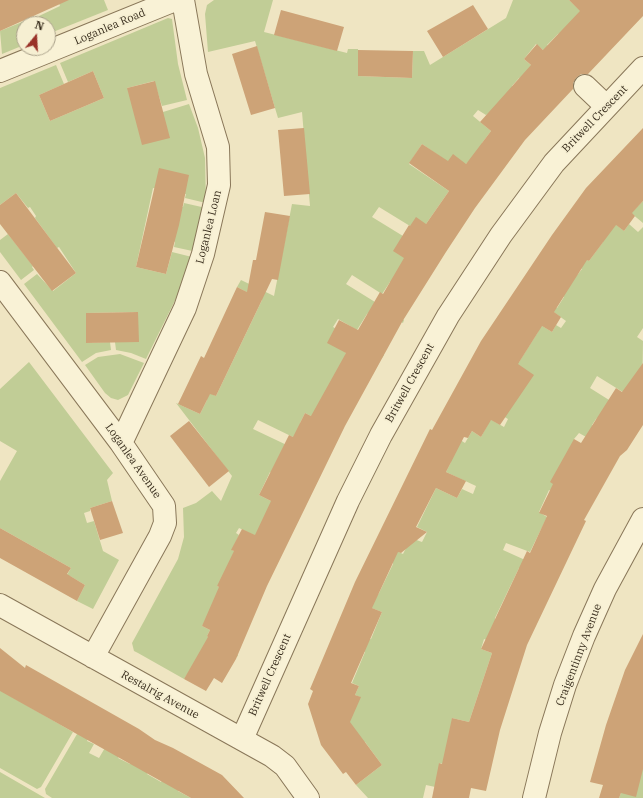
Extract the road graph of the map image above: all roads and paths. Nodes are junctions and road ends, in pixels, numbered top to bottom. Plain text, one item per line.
1 (175, 0) edge
2 (183, 0) edge
3 (643, 68) edge
4 (0, 71) edge
5 (585, 86) dead end
6 (606, 106) junction
7 (0, 282) edge
8 (121, 443) junction
9 (643, 519) edge
10 (0, 606) edge
11 (94, 657) junction
12 (242, 739) junction
13 (308, 798) edge
14 (534, 798) edge

1 - 4 street, Loganlea Road
2 - 8 street, Loganlea Loan
3 - 6 street, Britwell Crescent
5 - 6 street
6 - 12 street, Britwell Crescent
7 - 8 street, Loganlea Avenue
8 - 11 street, Loganlea Avenue
9 - 14 street, Craigentinny Avenue
10 - 11 street, Restalrig Avenue
11 - 12 street, Restalrig Avenue
12 - 13 street, Restalrig Avenue

